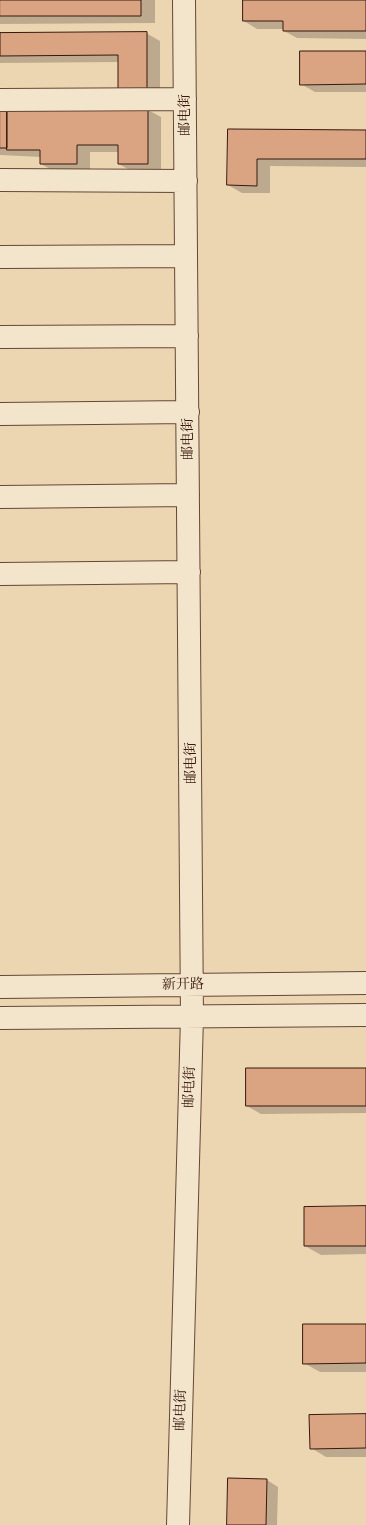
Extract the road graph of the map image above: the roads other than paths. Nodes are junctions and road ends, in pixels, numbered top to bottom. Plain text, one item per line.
1 (184, 0) edge
2 (185, 99) junction
3 (0, 100) edge
4 (0, 180) edge
5 (186, 181) junction
6 (186, 256) junction
7 (0, 257) edge
8 (187, 336) junction
9 (0, 337) edge
10 (188, 412) junction
11 (0, 414) edge
12 (188, 495) junction
13 (0, 497) edge
14 (189, 572) junction
15 (0, 574) edge
16 (366, 983) edge
17 (192, 985) junction
18 (0, 987) edge
19 (366, 1015) edge
20 (192, 1017) junction
21 (0, 1018) edge
22 (178, 1525) edge

1 - 2 street, 邮电街
2 - 3 street
2 - 5 street, 邮电街
4 - 5 street
5 - 6 street, 邮电街
6 - 7 street
6 - 8 street, 邮电街
8 - 9 street
8 - 10 street, 邮电街
10 - 11 street
10 - 12 street, 邮电街
12 - 13 street
12 - 14 street, 邮电街
14 - 15 street
14 - 17 street, 邮电街
16 - 17 street, 新开路
17 - 18 street, 新开路
17 - 20 street, 邮电街
19 - 20 street
20 - 21 street
20 - 22 street, 邮电街

